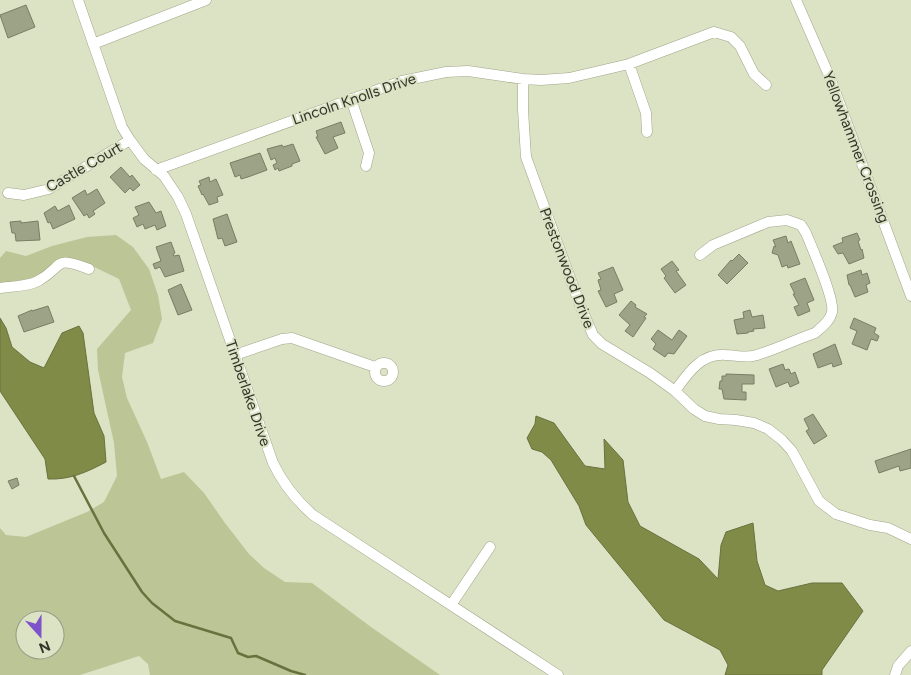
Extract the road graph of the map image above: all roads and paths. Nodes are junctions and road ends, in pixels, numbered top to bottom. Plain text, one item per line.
1 (78, 0) edge
2 (206, 0) edge
3 (796, 0) edge
4 (93, 44) junction
5 (629, 64) junction
6 (523, 79) junction
7 (766, 85) dead end
8 (351, 99) junction
9 (648, 132) dead end
10 (130, 140) junction
11 (366, 166) dead end
12 (156, 170) junction
13 (8, 194) dead end
14 (700, 255) dead end
15 (89, 269) dead end
16 (0, 288) edge
17 (911, 296) edge
18 (235, 355) junction
19 (375, 367) dead end
20 (675, 391) junction
21 (911, 538) edge
22 (490, 547) dead end
23 (451, 605) junction
24 (911, 651) edge
25 (558, 675) edge
26 (895, 675) edge

1 - 4 street, Timberlake Drive
2 - 4 street
3 - 17 street, Yellowhammer Crossing
4 - 10 street, Timberlake Drive
5 - 6 street, Lincoln Knolls Drive
5 - 7 street, Lincoln Knolls Drive
5 - 9 street
6 - 8 street, Lincoln Knolls Drive
6 - 20 street, Prestonwood Drive
8 - 11 street
8 - 12 street, Lincoln Knolls Drive
10 - 12 street, Timberlake Drive
10 - 13 street, Castle Court
12 - 18 street, Timberlake Drive
14 - 20 street
15 - 16 street
18 - 19 street
18 - 23 street, Timberlake Drive
20 - 21 street, Prestonwood Drive
22 - 23 street
23 - 25 street, Timberlake Drive
24 - 26 street

